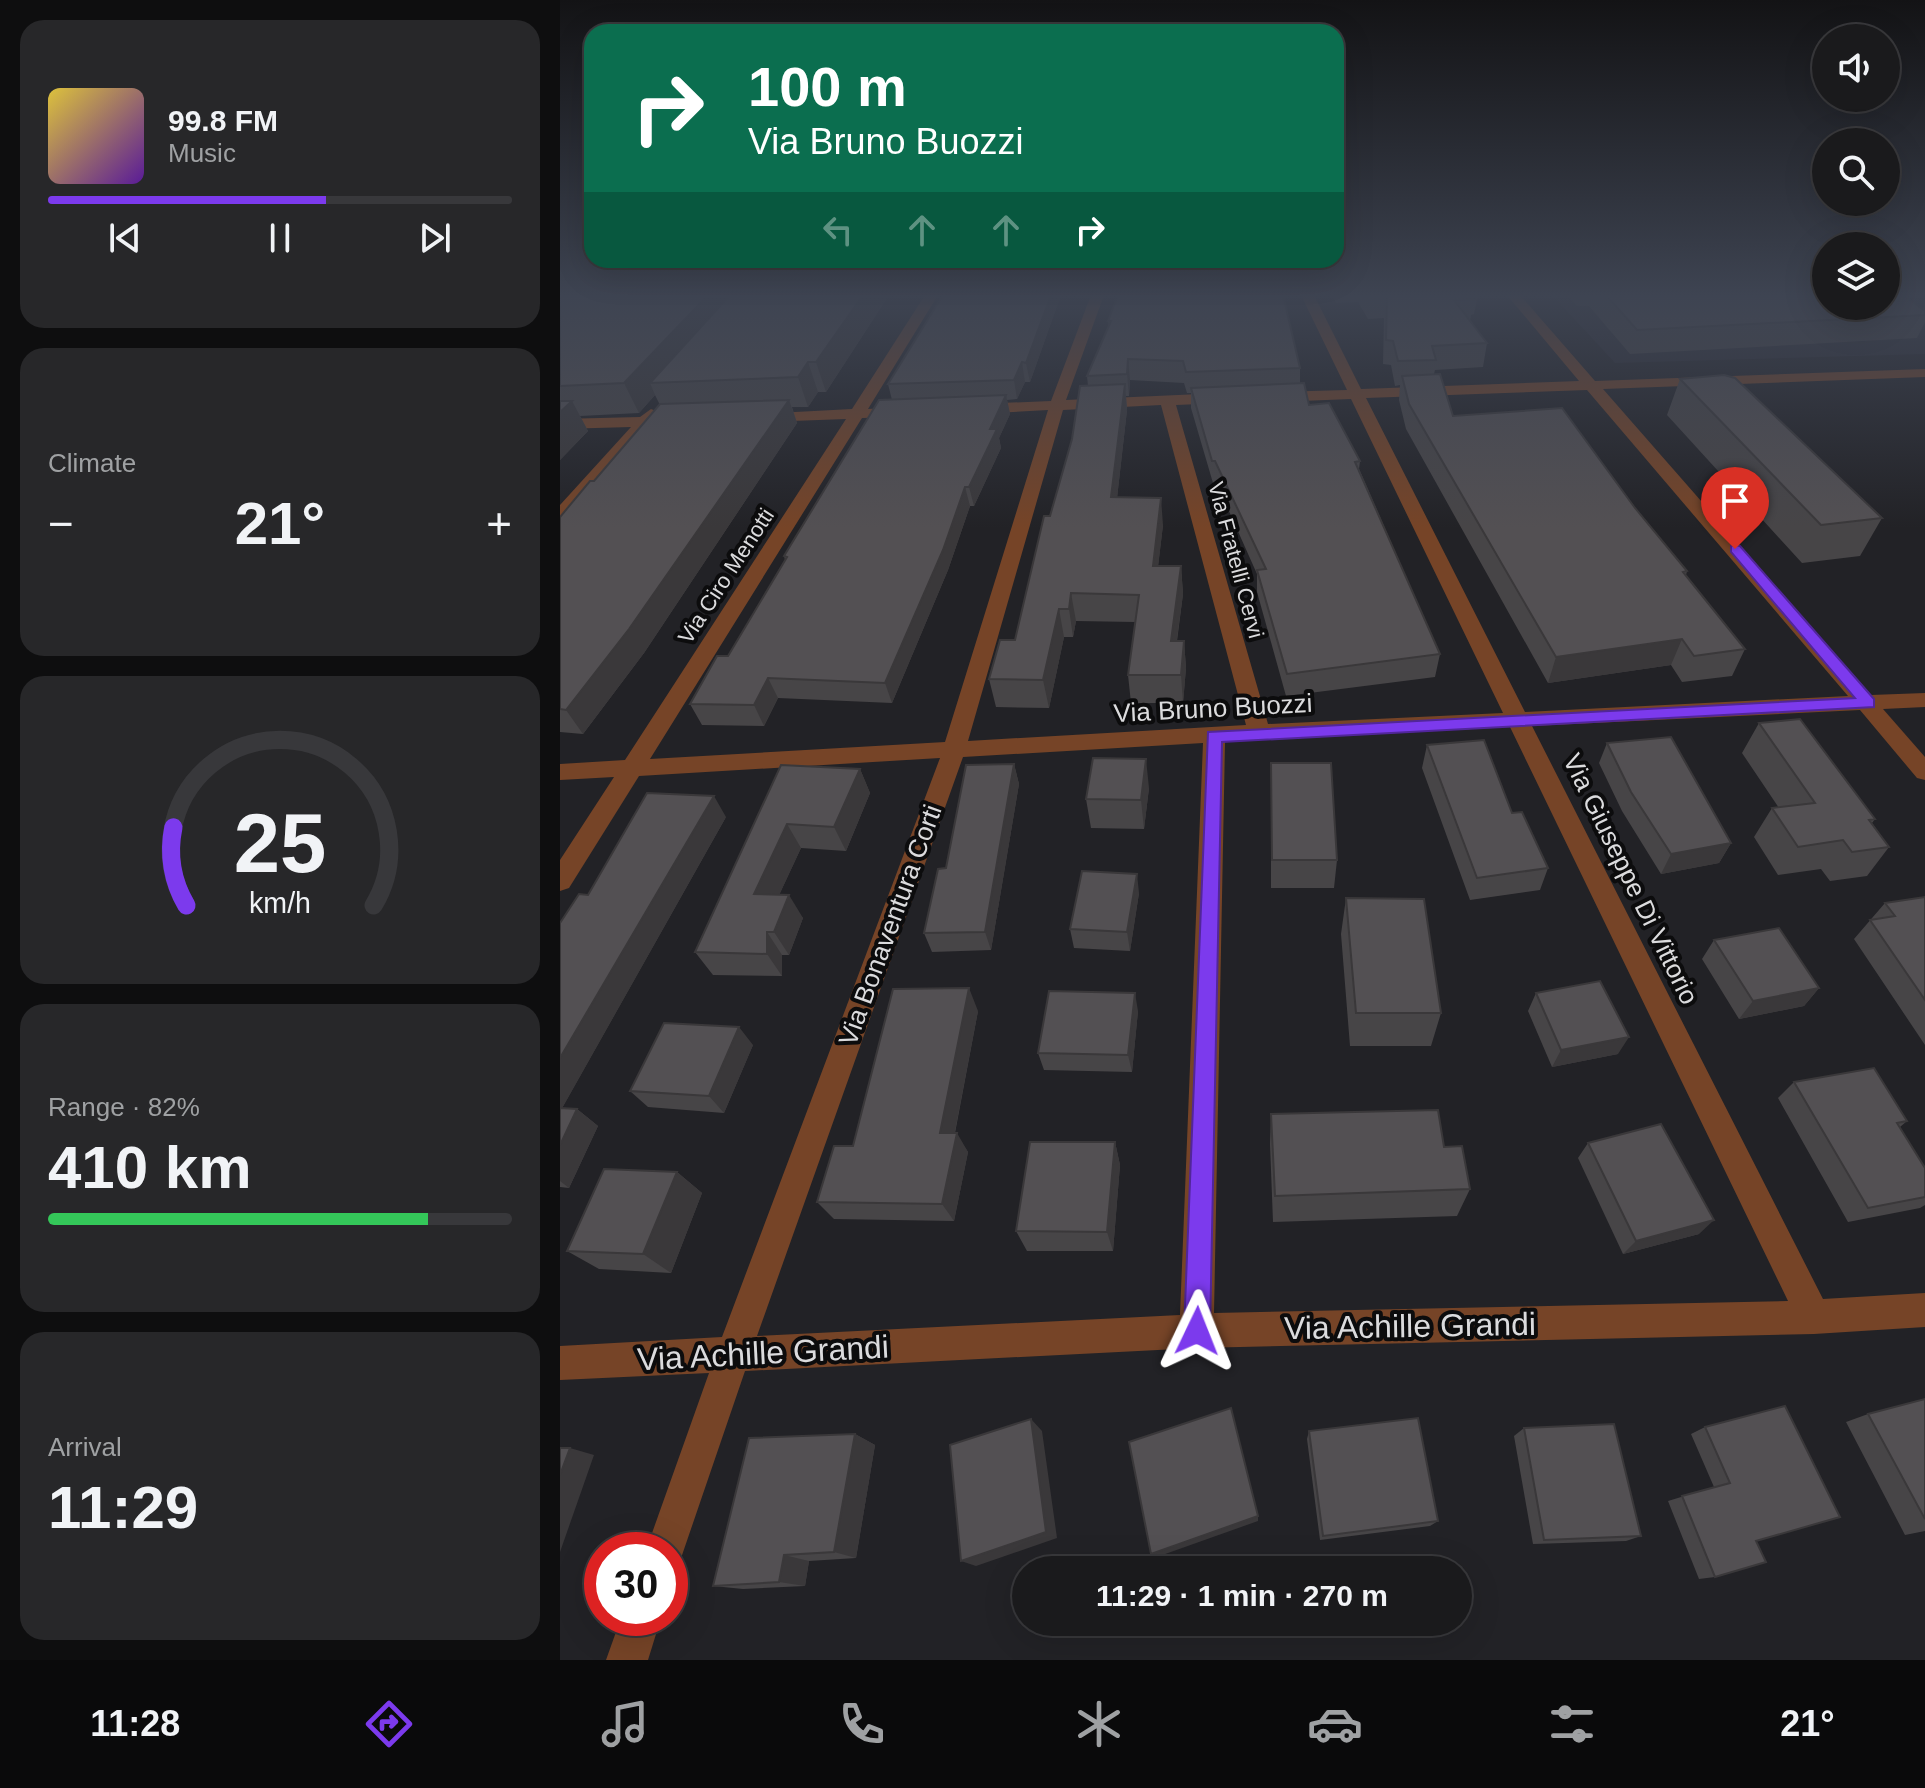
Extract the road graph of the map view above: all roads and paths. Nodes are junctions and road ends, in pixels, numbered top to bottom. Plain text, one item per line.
1 (884, 372) edge
2 (1069, 372) edge
3 (1344, 372) edge
4 (1582, 372) edge
5 (1925, 373) edge
6 (1592, 384) junction
7 (1354, 394) junction
8 (664, 399) edge
9 (1167, 401) junction
10 (1057, 405) junction
11 (960, 410) edge
12 (917, 411) edge
13 (859, 413) junction
14 (742, 418) edge
15 (697, 420) edge
16 (644, 422) junction
17 (560, 424) edge
18 (560, 516) edge
19 (1925, 700) edge
20 (1869, 703) junction
21 (1518, 719) junction
22 (1259, 732) junction
23 (1214, 736) junction
24 (954, 750) junction
25 (631, 769) junction
26 (560, 772) edge
27 (1925, 772) edge
28 (560, 881) edge
29 (1925, 1310) edge
30 (1814, 1317) junction
31 (1197, 1331) junction
32 (733, 1355) junction
33 (560, 1363) edge
34 (671, 1532) edge
35 (635, 1636) edge
36 (627, 1660) edge

1 - 13 street, Via Ciro Menotti
2 - 10 street, Via Bonaventura Corti
3 - 7 street, Via Giuseppe Di Vittorio
4 - 6 street
5 - 6 street
6 - 7 street
6 - 20 street
7 - 9 street
7 - 21 street, Via Giuseppe Di Vittorio
8 - 16 street
9 - 10 street
9 - 22 street, Via Fratelli Cervi
10 - 11 street
10 - 24 street, Via Bonaventura Corti
12 - 13 street
13 - 14 street
13 - 25 street, Via Ciro Menotti
15 - 16 street
16 - 17 street
16 - 18 street
19 - 20 street, Via Bruno Buozzi
20 - 21 street, Via Bruno Buozzi
20 - 27 street
21 - 22 street, Via Bruno Buozzi
21 - 30 street, Via Giuseppe Di Vittorio
22 - 23 street, Via Bruno Buozzi
23 - 24 street, Via Bruno Buozzi
23 - 31 street
24 - 25 street, Via Bruno Buozzi
24 - 32 street, Via Bonaventura Corti
25 - 26 street, Via Bruno Buozzi
25 - 28 street, Via Ciro Menotti
29 - 30 street, Via Achille Grandi
30 - 31 street, Via Achille Grandi
31 - 32 street, Via Achille Grandi
32 - 33 street, Via Achille Grandi
32 - 34 street, Via Bonaventura Corti
35 - 36 street

